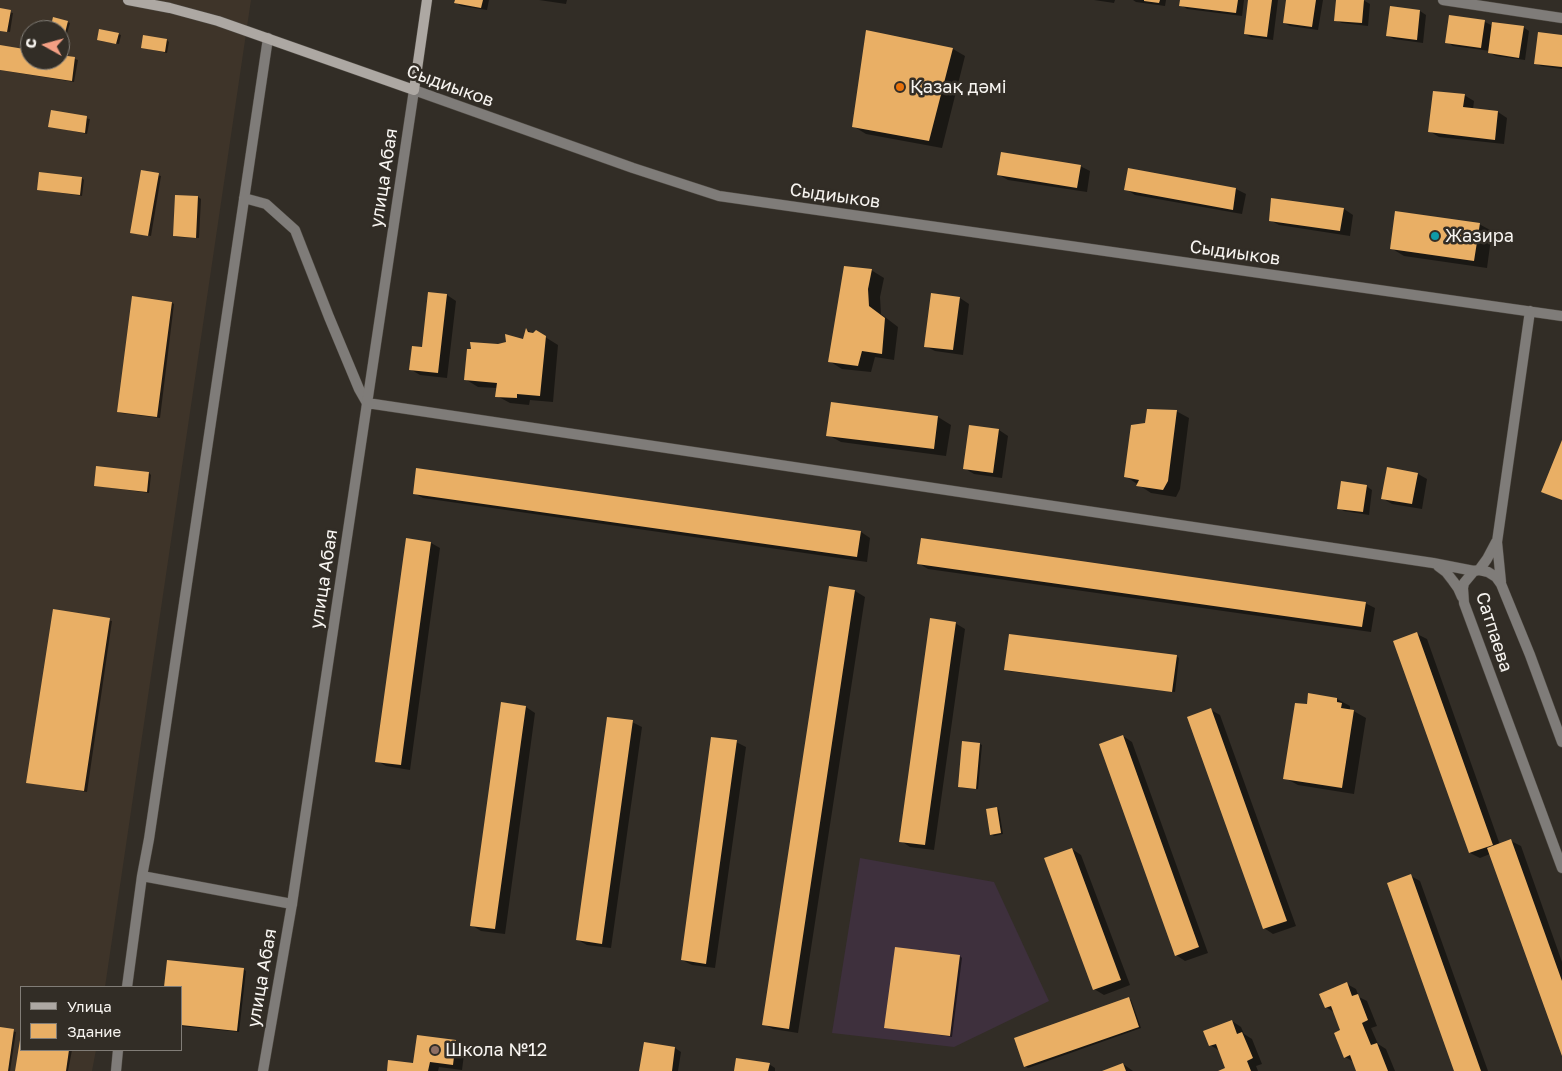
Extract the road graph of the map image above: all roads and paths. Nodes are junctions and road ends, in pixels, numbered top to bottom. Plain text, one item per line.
1 (128, 0) edge
2 (427, 0) edge
3 (1443, 0) edge
4 (1562, 18) edge
5 (268, 38) junction
6 (414, 90) junction
7 (244, 198) junction
8 (1530, 311) junction
9 (1562, 316) edge
10 (367, 402) junction
11 (1497, 542) junction
12 (1433, 563) junction
13 (1476, 570) junction
14 (1501, 584) junction
15 (1464, 603) junction
16 (1562, 742) edge
17 (1562, 868) edge
18 (142, 876) junction
19 (292, 904) junction
20 (127, 986) edge
21 (118, 1051) edge
22 (116, 1071) edge
23 (263, 1071) edge

1 - 5 main road, Сыдиыков
2 - 6 main road
3 - 4 street
5 - 6 main road, Сыдиыков
5 - 7 street
6 - 8 street, Сыдиыков
6 - 10 street, улица Абая
7 - 10 street
7 - 18 street
8 - 9 street, Сыдиыков
8 - 11 street
10 - 12 street
10 - 19 street, улица Абая
11 - 13 street
11 - 14 street
12 - 13 street
12 - 15 street
13 - 14 street, Сатпаева
13 - 15 street, Сатпаева
14 - 16 street, Сатпаева
15 - 17 street, Сатпаева
18 - 19 street
18 - 20 street
19 - 23 street, улица Абая
21 - 22 street

